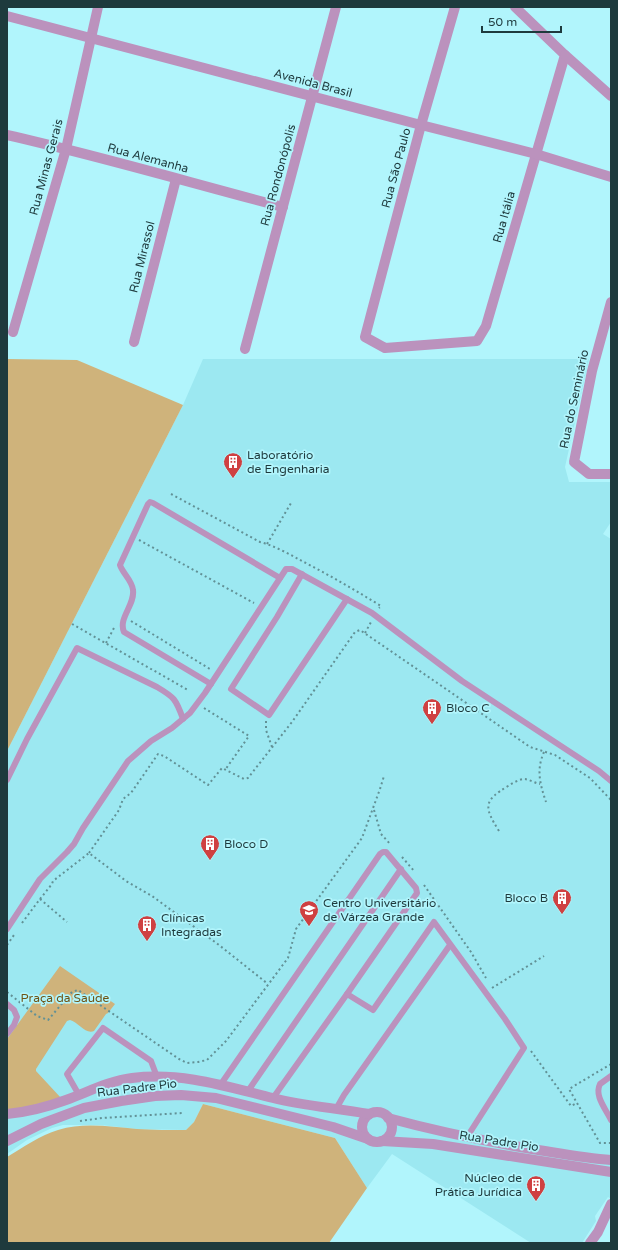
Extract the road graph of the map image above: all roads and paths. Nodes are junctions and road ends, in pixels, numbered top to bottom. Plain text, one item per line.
1 (98, 7) edge
2 (336, 7) edge
3 (455, 7) edge
4 (515, 7) edge
5 (7, 16) edge
6 (90, 38) junction
7 (565, 55) junction
8 (312, 96) junction
9 (611, 96) edge
10 (420, 125) junction
11 (7, 135) edge
12 (66, 149) junction
13 (536, 154) junction
14 (611, 177) edge
15 (176, 179) junction
16 (283, 207) junction
17 (611, 302) edge
18 (13, 332) dead end
19 (365, 337) joint
20 (134, 342) dead end
21 (245, 349) dead end
22 (611, 474) edge
23 (171, 494) dead end
24 (292, 503) dead end
25 (133, 536) junction
26 (267, 544) junction
27 (302, 574) junction
28 (280, 578) junction
29 (347, 599) junction
30 (254, 603) dead end
31 (378, 609) dead end
32 (373, 619) dead end
33 (129, 620) dead end
34 (72, 624) dead end
35 (365, 633) junction
36 (210, 669) dead end
37 (211, 684) junction
38 (188, 690) dead end
39 (204, 708) dead end
40 (269, 715) junction
41 (183, 719) junction
42 (272, 747) junction
43 (544, 752) junction
44 (224, 770) junction
45 (384, 776) dead end
46 (7, 780) edge
47 (611, 781) edge
48 (540, 784) junction
49 (611, 800) edge
50 (546, 802) dead end
51 (373, 808) junction
52 (499, 831) dead end
53 (394, 848) dead end
54 (88, 853) junction
55 (400, 854) dead end
56 (401, 869) junction
57 (416, 874) dead end
58 (423, 884) dead end
59 (40, 899) junction
60 (67, 922) dead end
61 (18, 928) dead end
62 (7, 929) edge
63 (15, 933) dead end
64 (7, 945) edge
65 (450, 945) junction
66 (544, 956) dead end
67 (488, 981) dead end
68 (268, 984) junction
69 (492, 988) dead end
70 (7, 992) edge
71 (347, 994) junction
72 (7, 1004) edge
73 (7, 1034) edge
74 (528, 1047) dead end
75 (611, 1064) edge
76 (611, 1076) edge
77 (157, 1077) junction
78 (221, 1084) junction
79 (248, 1091) junction
80 (79, 1095) junction
81 (273, 1098) junction
82 (577, 1103) junction
83 (336, 1110) junction
84 (182, 1111) dead end
85 (7, 1114) edge
86 (369, 1114) junction
87 (388, 1118) junction
88 (611, 1120) edge
89 (75, 1122) dead end
90 (467, 1137) junction
91 (368, 1139) junction
92 (7, 1141) edge
93 (382, 1141) junction
94 (611, 1143) edge
95 (611, 1160) edge
96 (611, 1172) edge
97 (611, 1204) edge
98 (611, 1218) edge
99 (598, 1232) junction
100 (590, 1243) edge

1 - 6 street, Rua Minas Gerais
2 - 8 street, Rua Rondonópolis
3 - 10 street, Rua São Paulo
4 - 7 street
5 - 6 street, Avenida Brasil
6 - 8 street, Avenida Brasil
6 - 12 street, Rua Minas Gerais
7 - 9 street
7 - 13 street, Rua Itália
8 - 10 street, Avenida Brasil
8 - 16 street, Rua Rondonópolis
10 - 13 street, Avenida Brasil
10 - 19 street, Rua São Paulo
11 - 12 street, Rua Alemanha
12 - 15 street, Rua Alemanha
12 - 18 street, Rua Minas Gerais
13 - 14 street, Avenida Brasil
13 - 19 street, Rua Itália
15 - 16 street, Rua Alemanha
15 - 20 street, Rua Mirassol
16 - 21 street, Rua Rondonópolis
17 - 22 street, Rua do Seminário
23 - 26 path
24 - 26 path
25 - 28 lane
25 - 30 path
25 - 37 lane
26 - 31 path
27 - 28 lane
27 - 29 lane
27 - 40 lane
28 - 37 lane
29 - 40 lane
29 - 47 lane
32 - 35 path
33 - 36 path
34 - 38 path
35 - 42 path
35 - 43 path
37 - 41 lane
39 - 44 path
40 - 42 path
41 - 46 lane
41 - 62 lane
42 - 44 path
43 - 48 path
43 - 49 path
44 - 54 path
45 - 51 path
48 - 50 path
48 - 52 path
51 - 53 path
51 - 68 path
54 - 59 path
54 - 68 path
55 - 57 path
56 - 71 lane
56 - 78 lane
56 - 79 lane
58 - 67 path
59 - 60 path
59 - 61 path
63 - 64 path
65 - 71 lane
65 - 83 lane
65 - 90 lane
66 - 69 path
68 - 70 path
71 - 81 lane
72 - 73 lane
74 - 82 path
75 - 82 path
76 - 88 lane
77 - 78 street, Rua Padre Pio
77 - 80 street, Rua Padre Pio
77 - 80 lane
78 - 79 street, Rua Padre Pio
79 - 81 street, Rua Padre Pio
80 - 85 street, Rua Padre Pio
81 - 83 street, Rua Padre Pio
82 - 94 path
83 - 86 street, Rua Padre Pio
84 - 89 path
86 - 87 street
86 - 91 street
87 - 90 street, Rua Padre Pio
87 - 93 street
90 - 95 street, Rua Padre Pio
91 - 92 street, Rua Padre Pio
91 - 93 street
93 - 96 street, Rua Padre Pio
97 - 99 street
98 - 99 street
99 - 100 street

